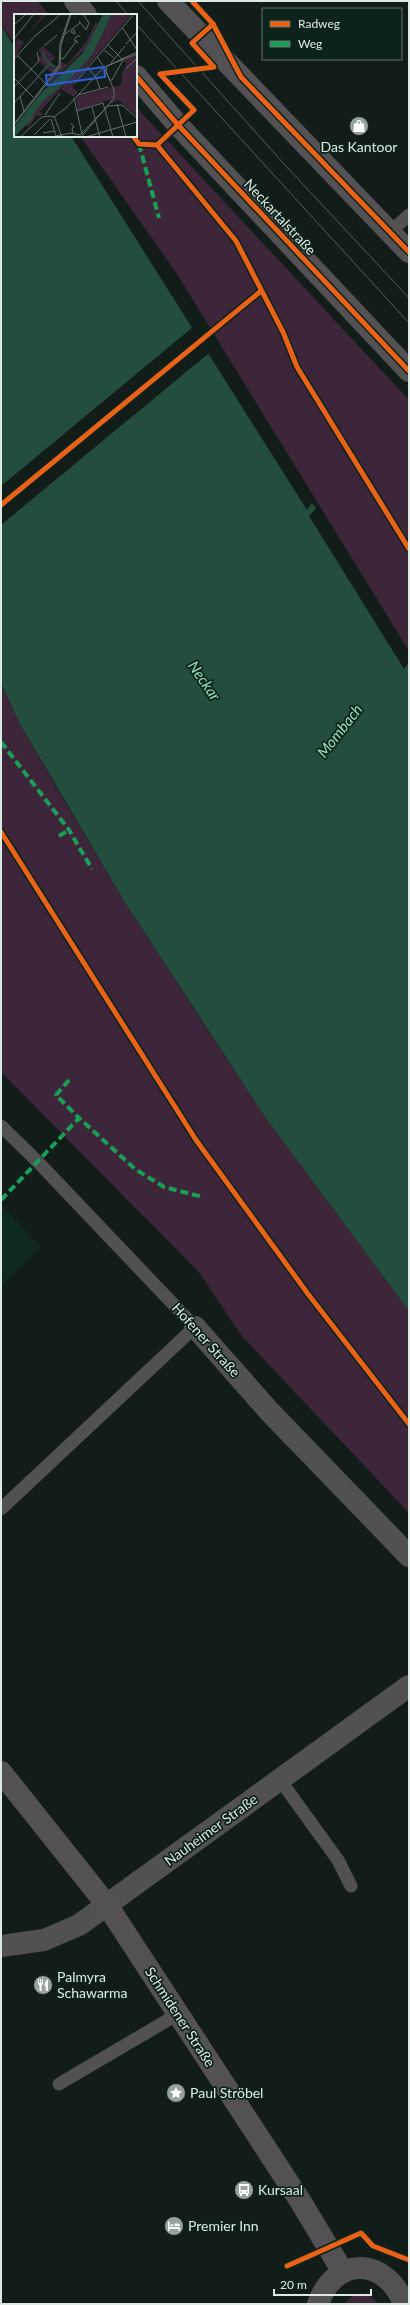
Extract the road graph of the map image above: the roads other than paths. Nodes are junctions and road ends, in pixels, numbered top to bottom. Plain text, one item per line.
1 (75, 1) edge
2 (168, 1) edge
3 (85, 14) edge
4 (137, 77) edge
5 (409, 215) edge
6 (390, 232) junction
7 (409, 252) edge
8 (409, 371) edge
9 (1, 1126) edge
10 (196, 1327) junction
11 (1, 1509) edge
12 (409, 1556) edge
13 (409, 1686) edge
14 (1, 1772) edge
15 (280, 1780) junction
16 (351, 1886) dead end
17 (107, 1905) junction
18 (1, 1946) edge
19 (178, 2014) junction
20 (59, 2084) dead end
21 (343, 2272) junction
22 (318, 2304) edge
23 (404, 2304) edge

1 - 3 main road
2 - 6 main road
4 - 8 main road, Neckartalstraße
5 - 6 lane
6 - 7 main road
9 - 10 lane, Hofener Straße
10 - 11 lane
10 - 12 street, Hofener Straße
13 - 15 street, Nauheimer Straße
14 - 17 main road, Schmidener Straße
15 - 16 lane
15 - 17 street, Nauheimer Straße
17 - 18 street, Nauheimer Straße
17 - 19 main road, Schmidener Straße
19 - 20 lane
19 - 21 main road, Schmidener Straße
21 - 22 main road
21 - 23 main road

